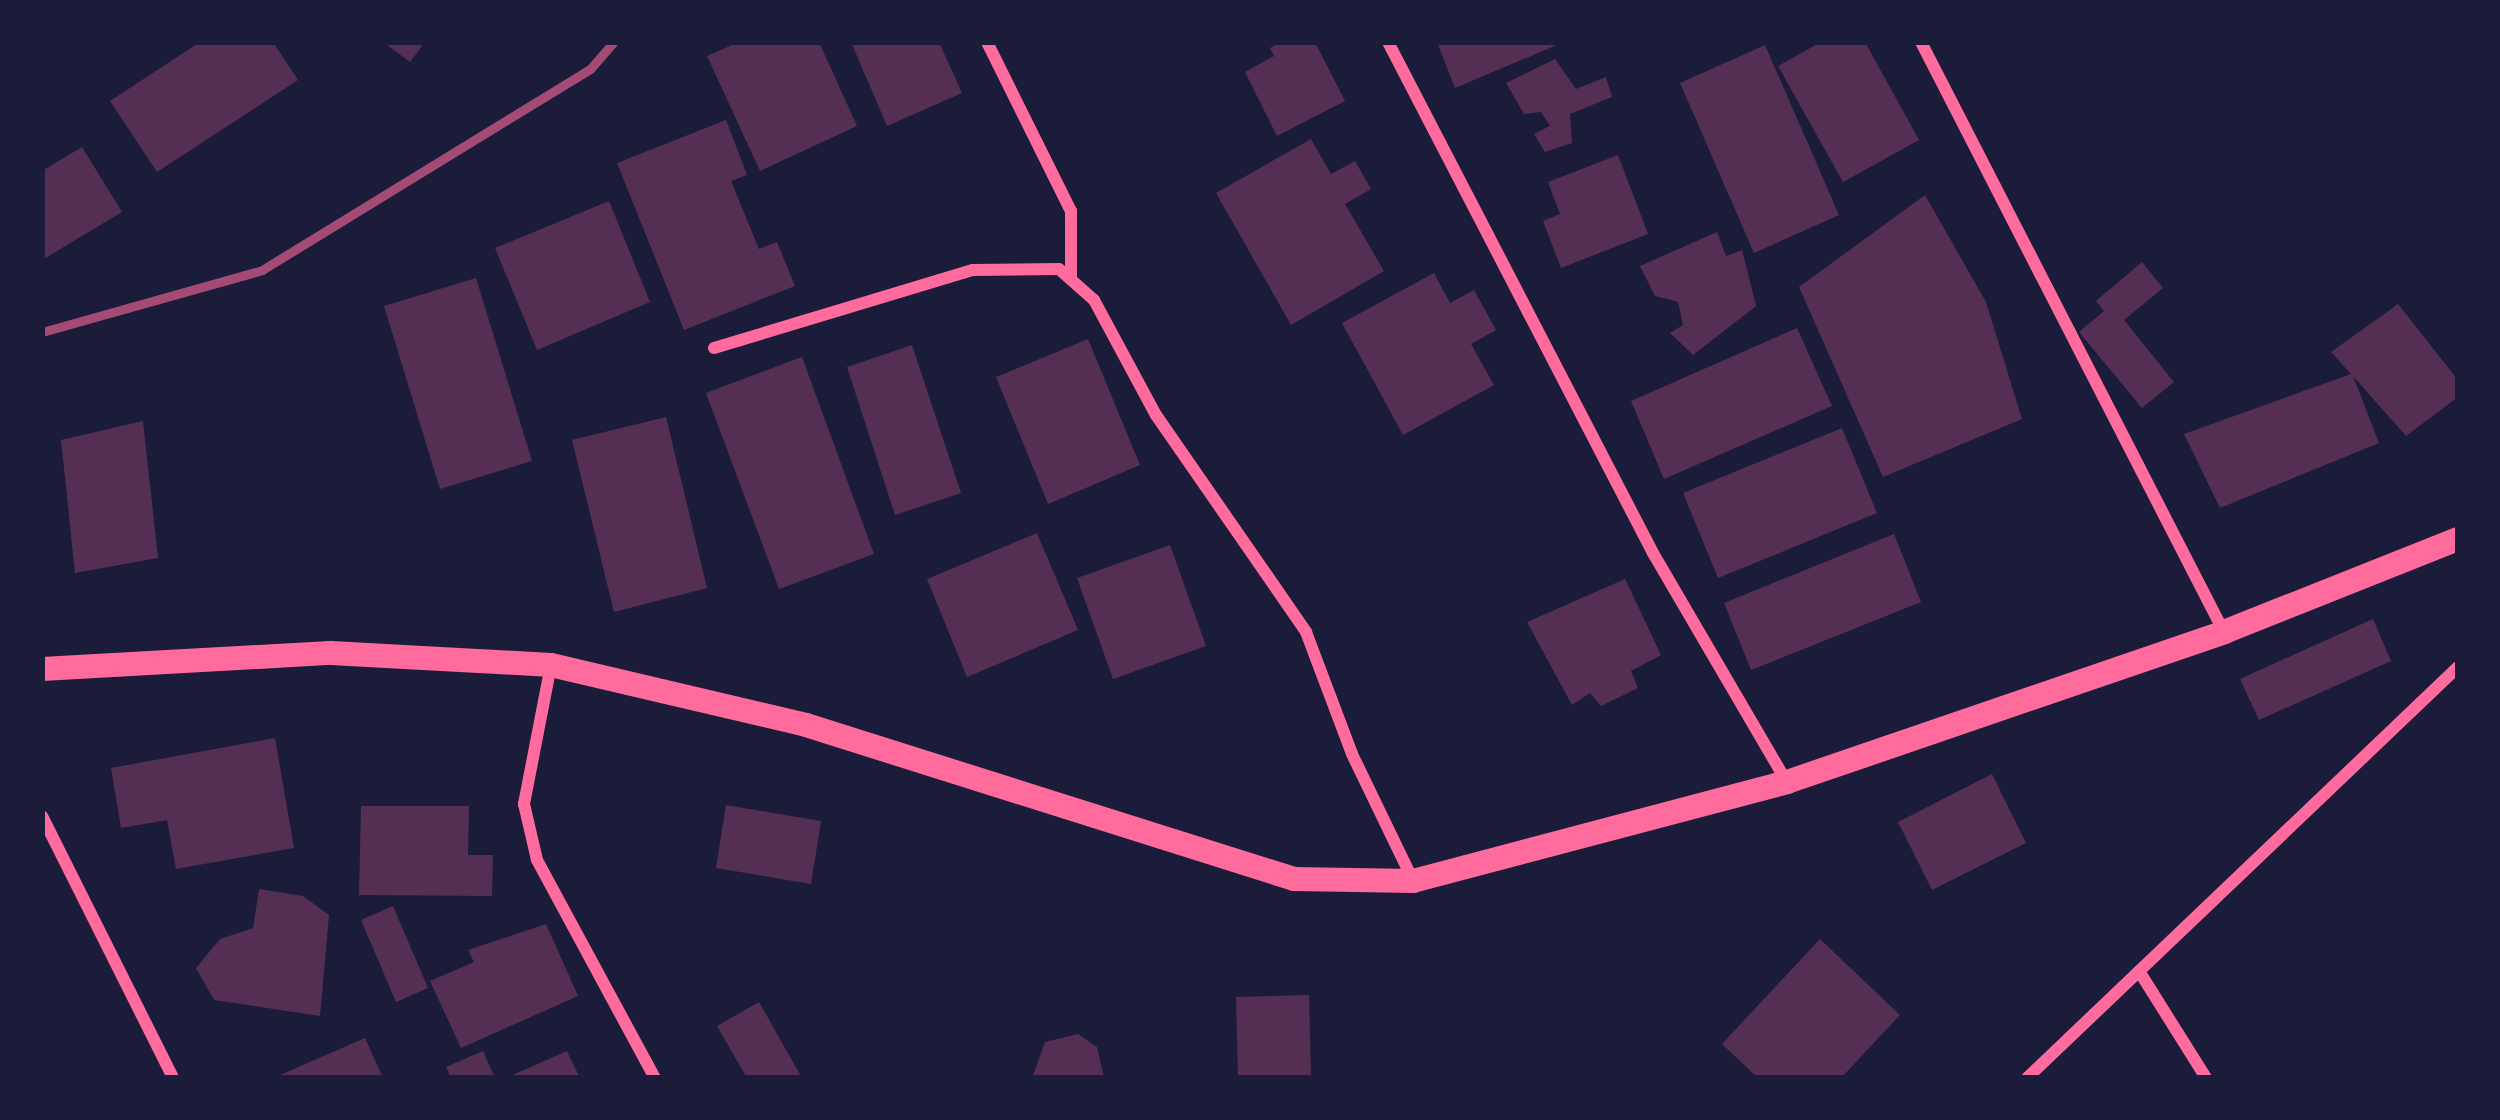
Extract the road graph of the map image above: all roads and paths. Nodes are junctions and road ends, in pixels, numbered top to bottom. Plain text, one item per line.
1 (987, 42) edge
2 (1388, 42) edge
3 (1921, 42) edge
4 (1071, 279) junction
5 (714, 348) dead end
6 (2458, 539) edge
7 (2224, 632) junction
8 (551, 665) junction
9 (2458, 667) edge
10 (42, 668) edge
11 (1787, 782) junction
12 (42, 816) edge
13 (1413, 881) junction
14 (2139, 971) junction
15 (173, 1078) edge
16 (655, 1078) edge
17 (2027, 1078) edge
18 (2206, 1078) edge

1 - 4 street
2 - 11 street
3 - 7 street
4 - 5 street
4 - 13 street
6 - 7 main road
7 - 11 main road
8 - 10 main road
8 - 13 main road
8 - 16 street
9 - 14 street
11 - 13 main road
12 - 15 street
14 - 17 street
14 - 18 street

